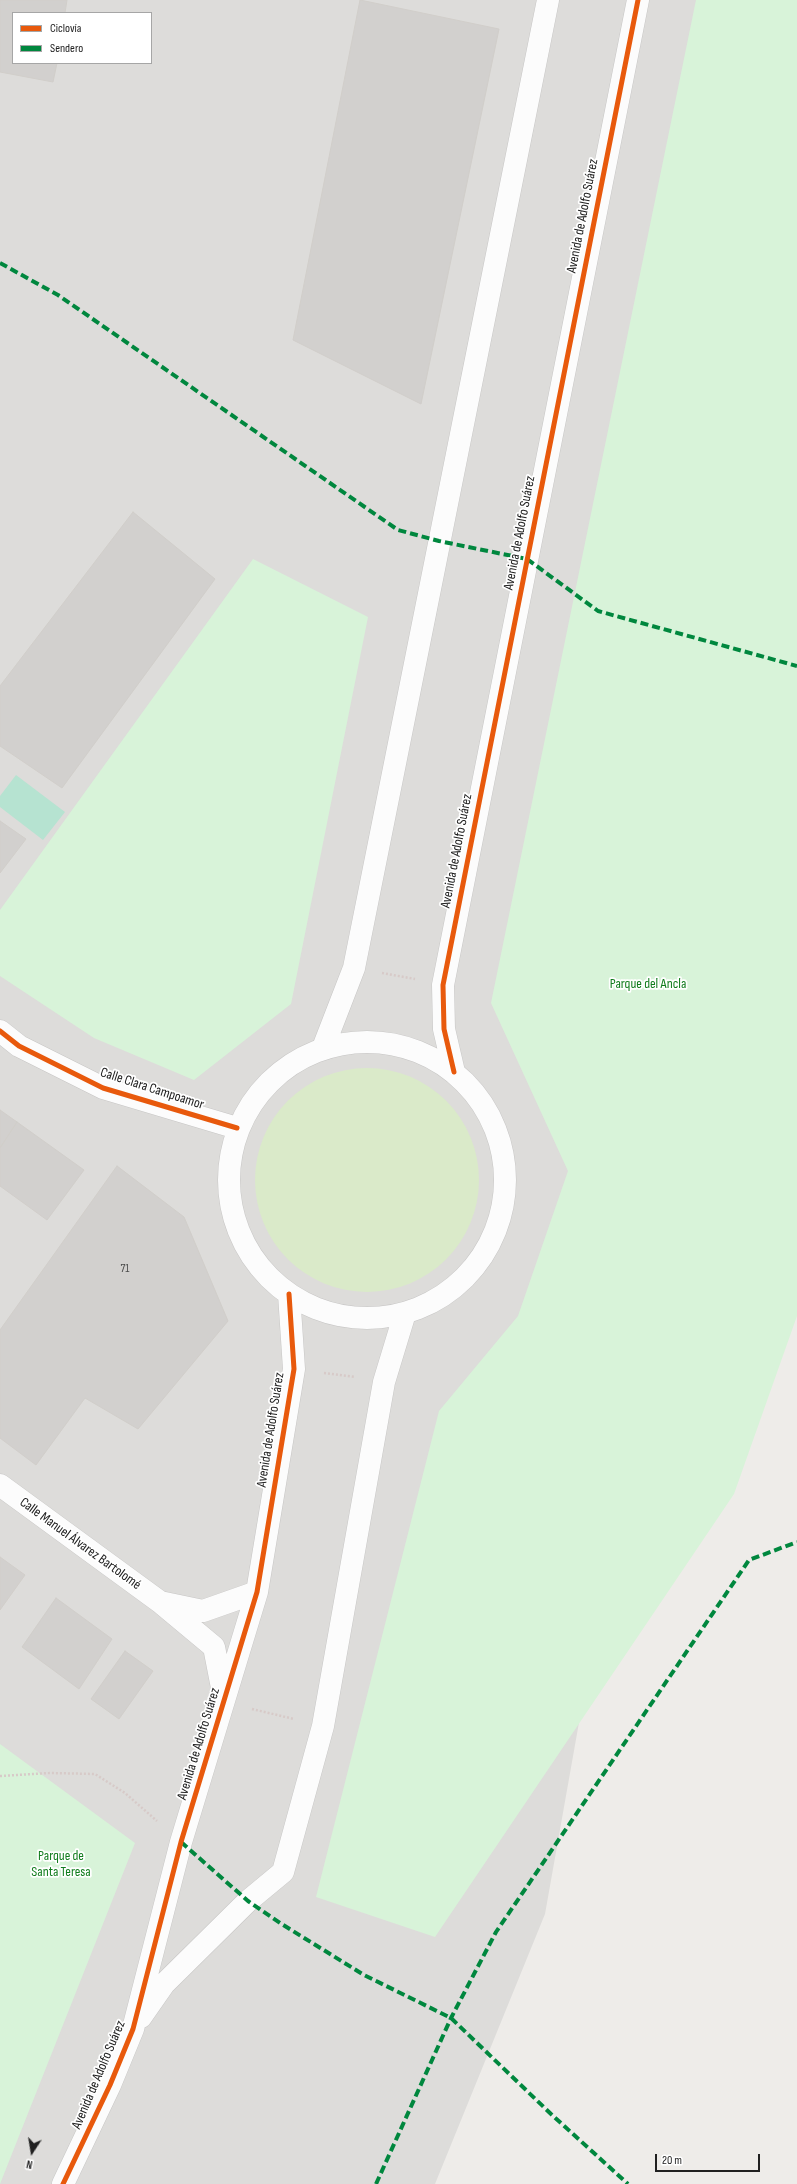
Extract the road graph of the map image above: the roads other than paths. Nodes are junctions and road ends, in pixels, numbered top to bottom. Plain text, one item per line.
1 (548, 0) edge
2 (638, 0) edge
3 (0, 1031) edge
4 (323, 1048) junction
5 (454, 1072) junction
6 (237, 1128) junction
7 (289, 1294) junction
8 (405, 1313) junction
9 (0, 1485) edge
10 (257, 1592) junction
11 (160, 1602) junction
12 (225, 1702) junction
13 (133, 2029) junction
14 (63, 2184) edge

1 - 4 street
2 - 5 street, Avenida de Adolfo Suárez
3 - 6 street, Calle Clara Campoamor
4 - 5 street
4 - 6 street
5 - 8 street
6 - 7 street
7 - 8 street
7 - 10 street, Avenida de Adolfo Suárez
8 - 13 street, Avenida de Adolfo Suárez
9 - 11 street, Calle Manuel Álvarez Bartolomé
10 - 11 street, Calle Manuel Álvarez Bartolomé
10 - 12 street, Avenida de Adolfo Suárez
11 - 12 street, Calle Manuel Álvarez Bartolomé
12 - 13 street, Avenida de Adolfo Suárez
13 - 14 street, Avenida de Adolfo Suárez

